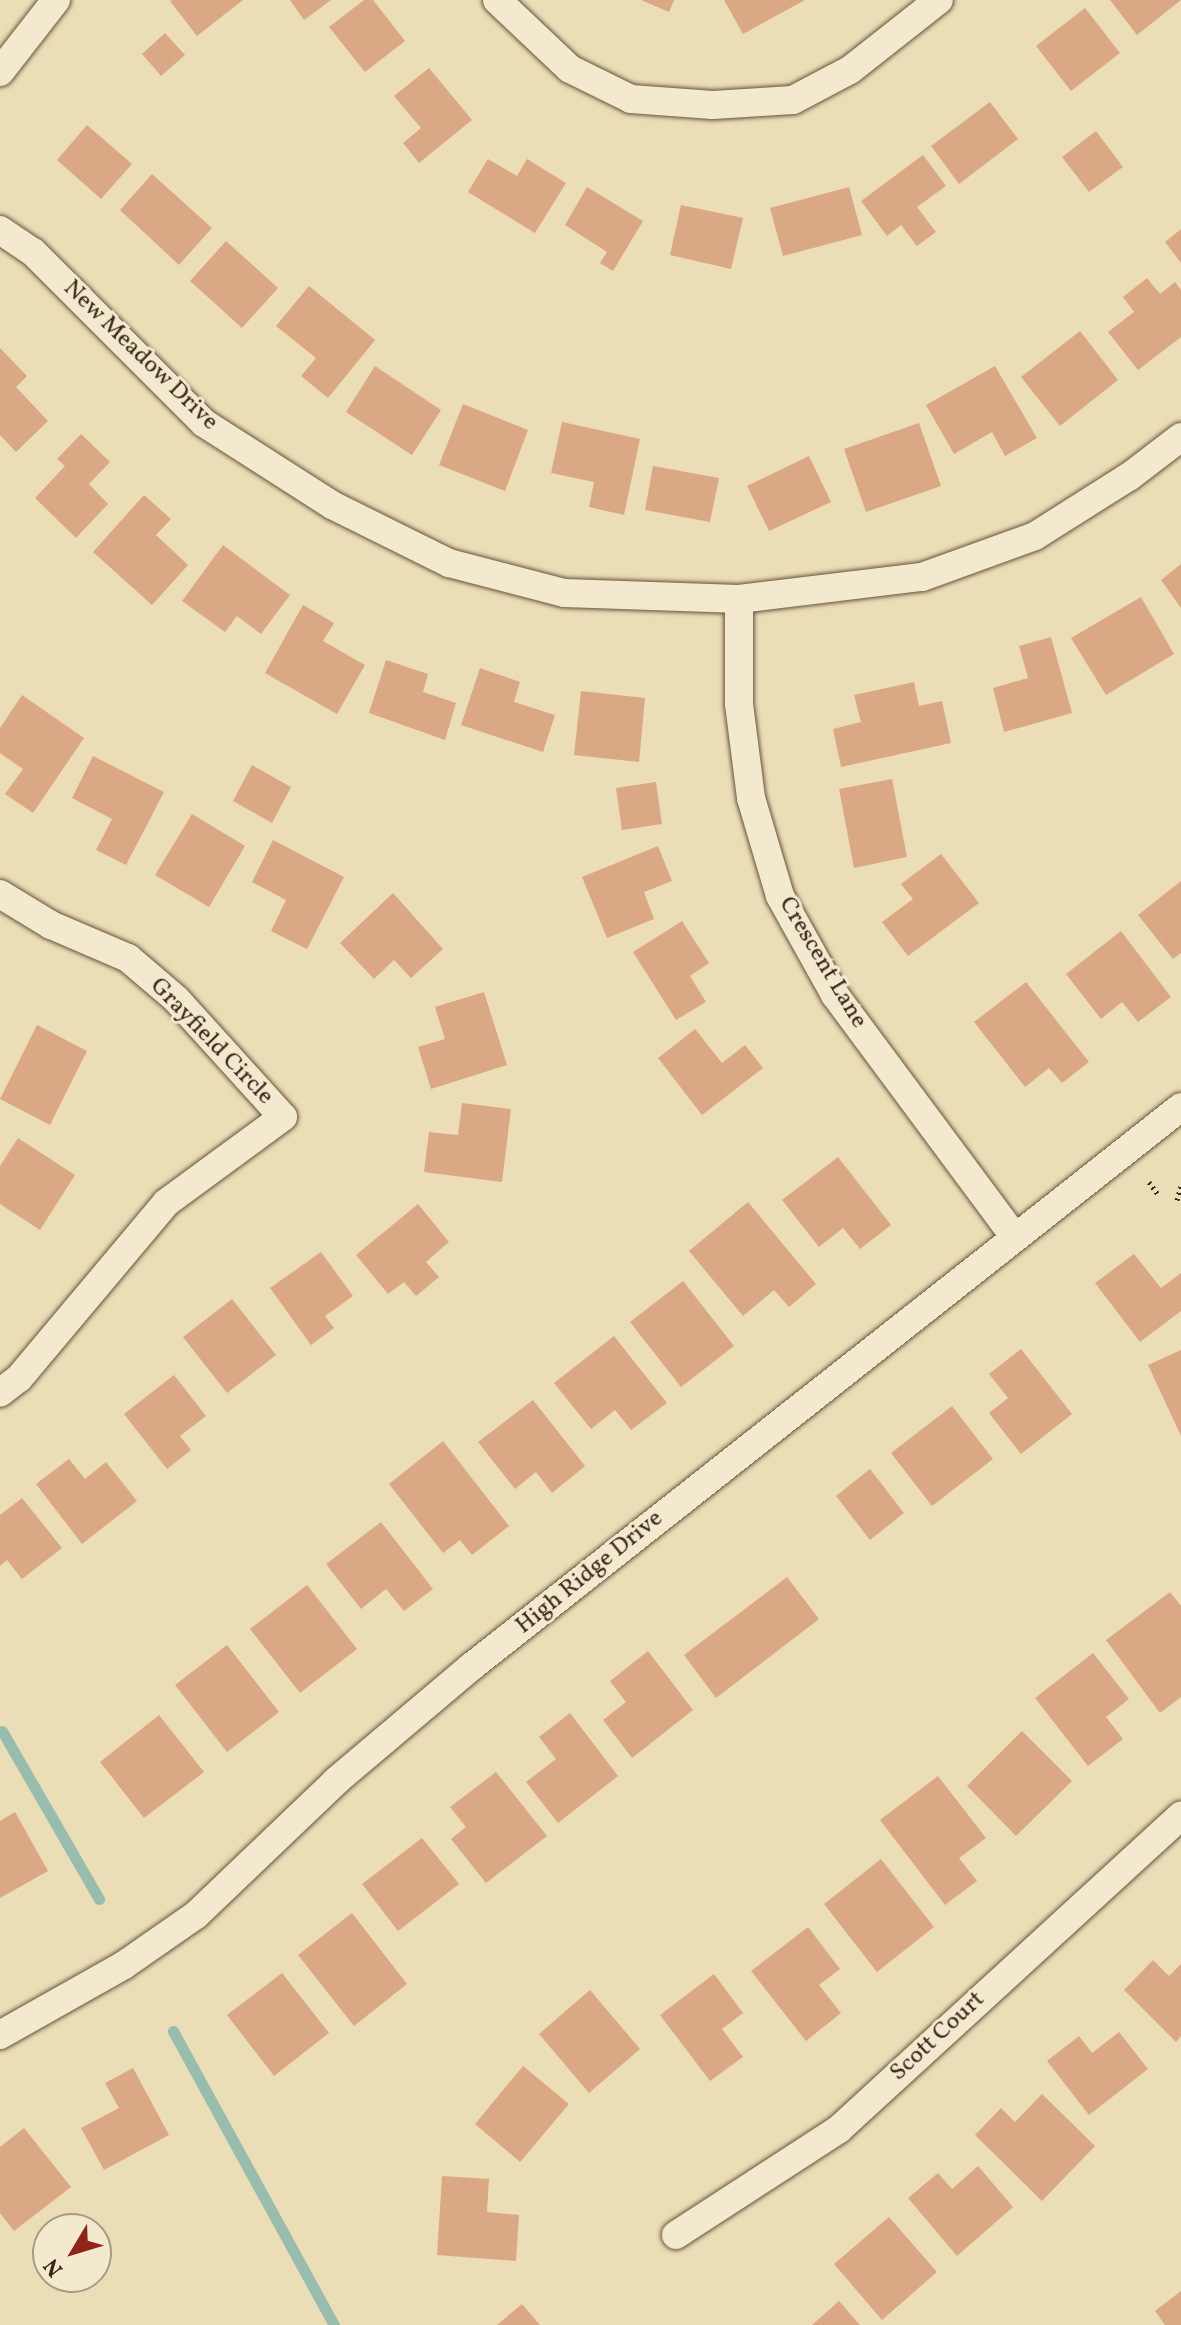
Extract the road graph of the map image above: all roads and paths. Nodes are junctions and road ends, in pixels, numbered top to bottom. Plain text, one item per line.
1 (56, 0) edge
2 (497, 0) edge
3 (939, 0) edge
4 (0, 72) edge
5 (0, 230) edge
6 (1181, 437) edge
7 (739, 599) junction
8 (0, 894) edge
9 (1181, 1108) edge
10 (1149, 1182) dead end
11 (1181, 1186) edge
12 (1157, 1193) dead end
13 (1177, 1200) dead end
14 (1013, 1235) junction
15 (0, 1393) edge
16 (1181, 1816) edge
17 (0, 2035) edge
18 (676, 2235) dead end

1 - 4 street
2 - 3 street
5 - 7 street, New Meadow Drive
6 - 7 street, New Meadow Drive
7 - 14 street, Crescent Lane
8 - 15 street, Grayfield Circle
9 - 14 street, High Ridge Drive
10 - 12 path
11 - 13 path
14 - 17 street, High Ridge Drive
16 - 18 street, Scott Court

